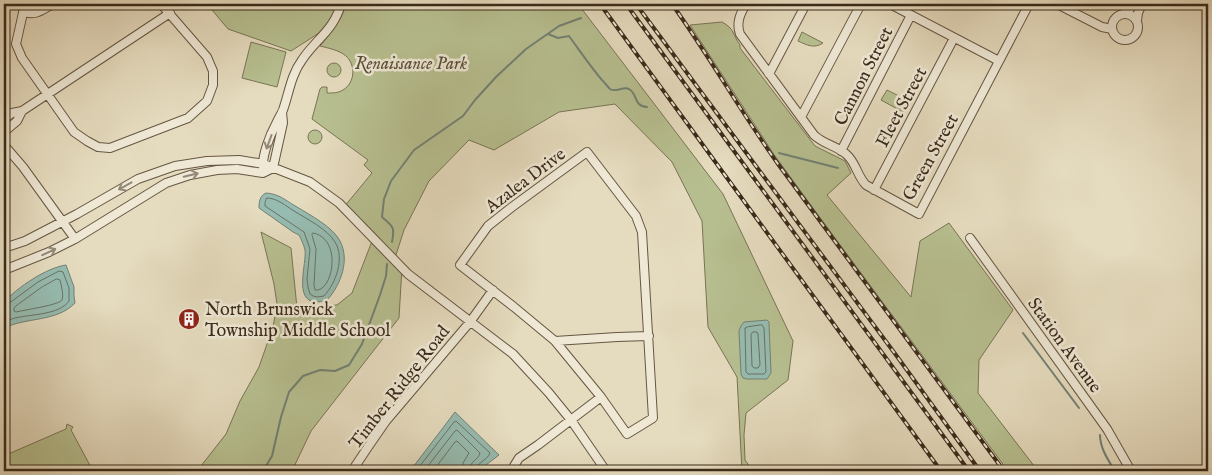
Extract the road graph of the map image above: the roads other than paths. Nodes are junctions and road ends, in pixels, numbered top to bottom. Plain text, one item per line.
1 (52, 4) edge
2 (161, 4) edge
3 (341, 4) edge
4 (746, 4) edge
5 (806, 4) edge
6 (861, 4) edge
7 (890, 4) edge
8 (1028, 4) edge
9 (1057, 4) edge
10 (1133, 4) edge
11 (1142, 4) edge
12 (24, 8) edge
13 (170, 13) junction
14 (1124, 14) junction
15 (911, 15) junction
16 (1137, 21) junction
17 (1112, 29) junction
18 (954, 38) junction
19 (999, 61) junction
20 (769, 74) junction
21 (47, 95) junction
22 (22, 111) junction
23 (282, 112) junction
24 (801, 117) junction
25 (4, 119) edge
26 (4, 132) edge
27 (4, 145) edge
28 (841, 151) junction
29 (263, 168) junction
30 (273, 168) junction
31 (874, 190) junction
32 (61, 222) junction
33 (970, 238) dead end
34 (75, 239) junction
35 (4, 248) edge
36 (4, 270) edge
37 (493, 290) junction
38 (470, 322) junction
39 (649, 336) junction
40 (555, 341) junction
41 (601, 397) junction
42 (571, 420) junction
43 (352, 471) edge
44 (514, 471) edge
45 (606, 471) edge
46 (1131, 471) edge

1 - 12 street
2 - 13 street
3 - 23 street
4 - 20 street, Green Street
5 - 20 street
6 - 24 street
7 - 15 street
8 - 19 street
9 - 17 street
10 - 14 street
11 - 16 street
12 - 21 street
13 - 21 street
13 - 21 street
14 - 16 street
14 - 17 street
15 - 18 street
15 - 28 street, Cannon Street
16 - 17 street
18 - 19 street
18 - 31 street, Fleet Street
19 - 31 street, Green Street
20 - 24 street, Green Street
21 - 22 street
22 - 25 street
22 - 26 street
23 -> 29 street
23 - 30 street
24 - 28 street, Green Street
27 - 32 street
28 - 31 street, Green Street
29 - 30 street
29 -> 32 street
34 -> 29 street
30 - 38 street
32 - 34 street
32 - 35 street
33 - 46 street, Station Avenue
36 -> 34 street
37 - 38 street
37 - 39 street, Azalea Drive
37 - 40 street, Azalea Drive
38 - 42 street
38 - 43 street, Timber Ridge Road
39 - 40 street
39 - 41 street, Azalea Drive
40 - 41 street, Azalea Drive
41 - 42 street
42 - 44 street
42 - 45 street

